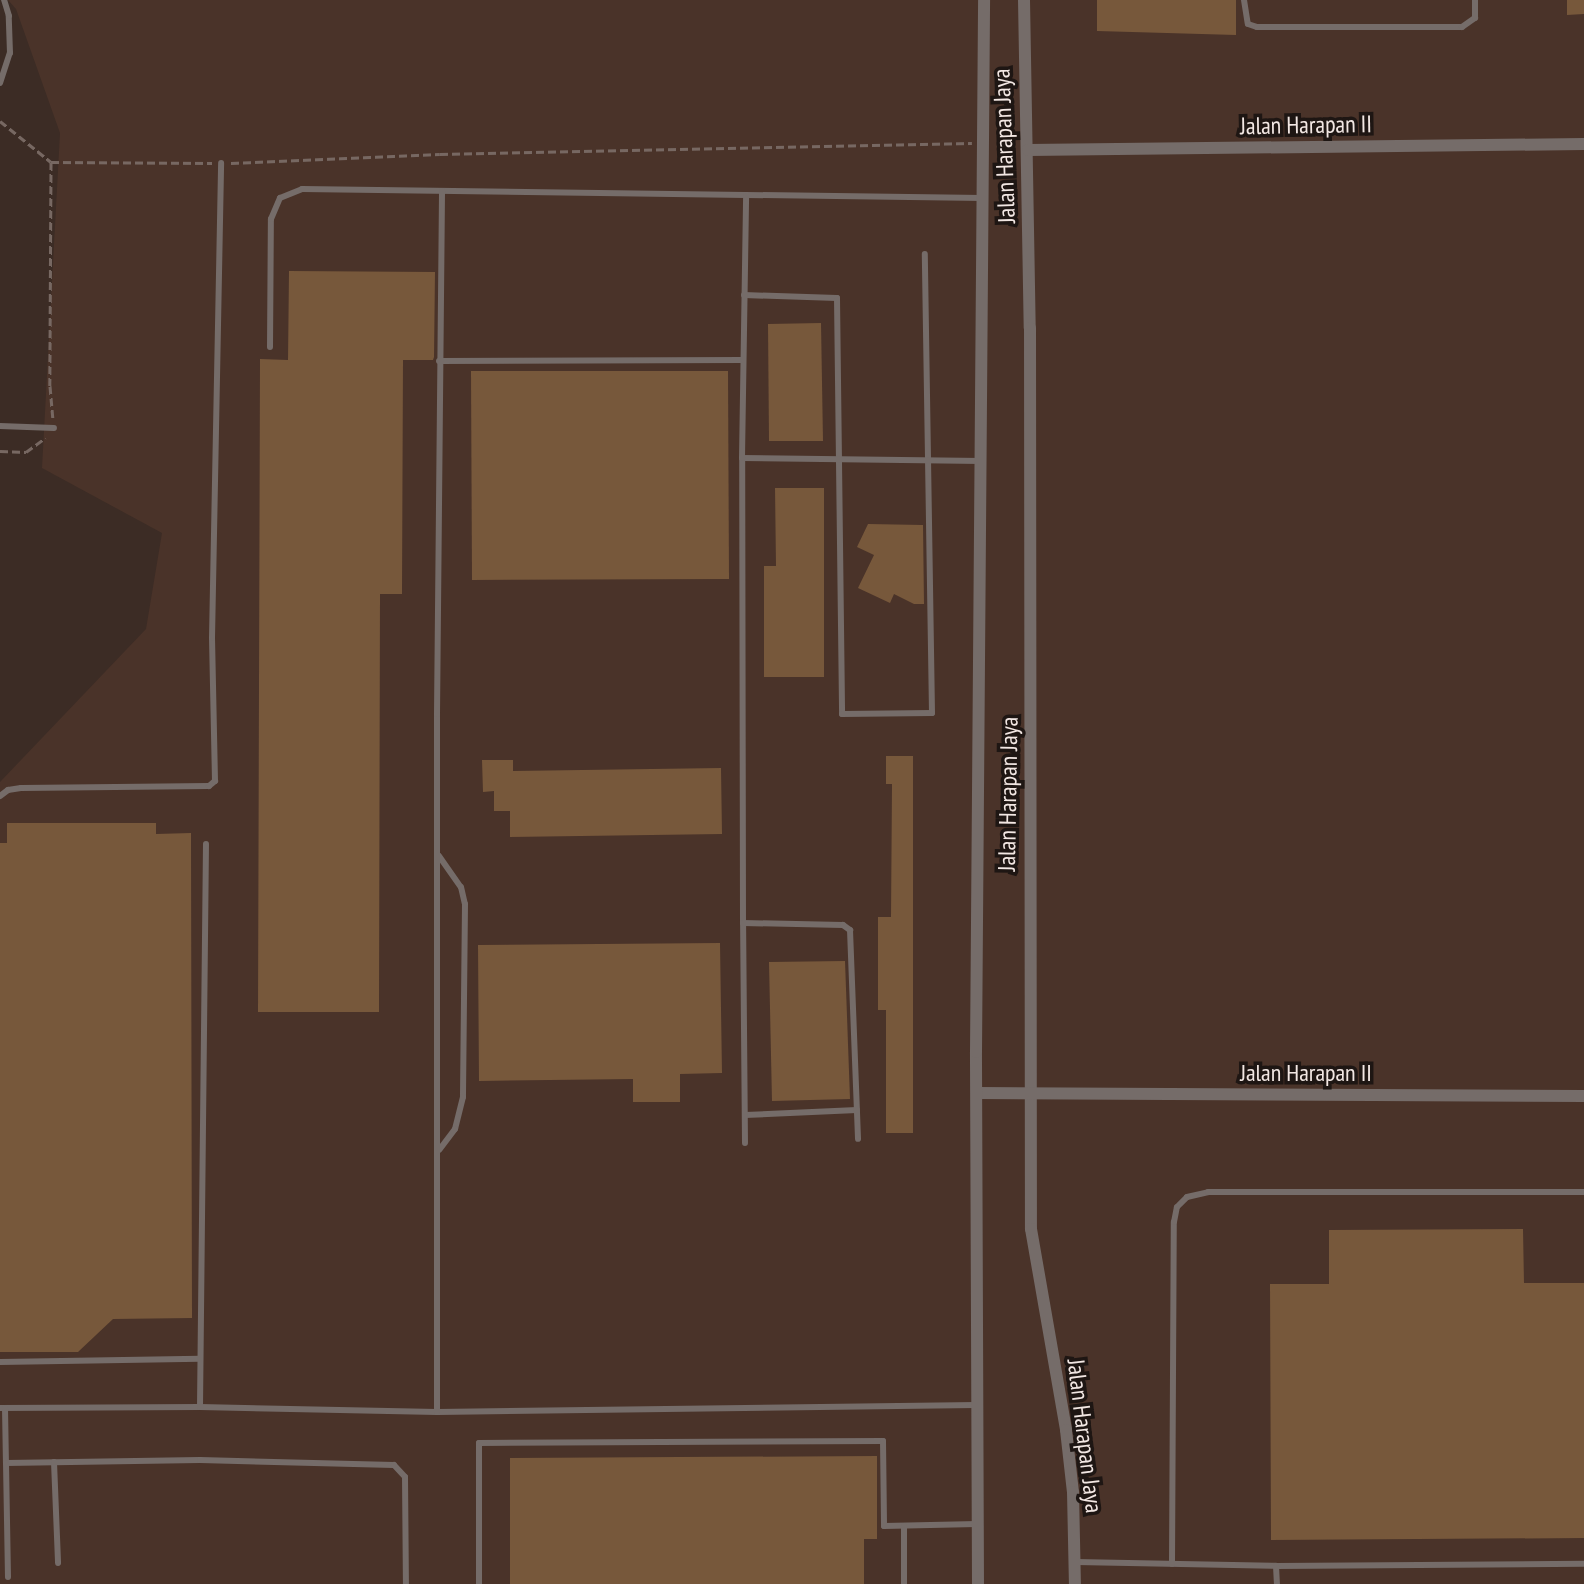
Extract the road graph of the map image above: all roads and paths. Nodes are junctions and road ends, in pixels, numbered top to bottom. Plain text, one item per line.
1 (4, 0) edge
2 (984, 0) edge
3 (1024, 0) edge
4 (1244, 0) edge
5 (1475, 0) edge
6 (0, 83) edge
7 (0, 121) edge
8 (983, 143) junction
9 (1584, 144) edge
10 (1028, 150) junction
11 (51, 162) junction
12 (221, 163) junction
13 (442, 191) junction
14 (746, 196) junction
15 (983, 198) junction
16 (925, 254) dead end
17 (744, 295) junction
18 (270, 347) dead end
19 (743, 360) junction
20 (439, 361) junction
21 (0, 426) edge
22 (54, 428) junction
23 (0, 451) edge
24 (742, 458) junction
25 (928, 459) junction
26 (839, 460) junction
27 (984, 461) junction
28 (1, 793) edge
29 (206, 844) dead end
30 (439, 856) junction
31 (743, 923) junction
32 (977, 1093) junction
33 (1029, 1094) junction
34 (1584, 1096) edge
35 (857, 1110) junction
36 (745, 1115) junction
37 (858, 1139) dead end
38 (745, 1143) dead end
39 (439, 1151) junction
40 (1584, 1192) edge
41 (200, 1359) junction
42 (0, 1362) edge
43 (976, 1405) junction
44 (200, 1407) junction
45 (3, 1408) edge
46 (437, 1412) junction
47 (54, 1462) junction
48 (6, 1463) junction
49 (977, 1524) junction
50 (904, 1526) junction
51 (1075, 1562) junction
52 (58, 1563) dead end
53 (1172, 1564) junction
54 (1584, 1564) edge
55 (1276, 1566) junction
56 (8, 1577) dead end
57 (406, 1584) edge
58 (479, 1584) edge
59 (904, 1584) edge
60 (978, 1584) edge
61 (1075, 1584) edge
62 (1277, 1584) edge

1 - 6 lane
2 - 8 street, Jalan Harapan Jaya
3 - 10 street, Jalan Harapan Jaya
4 - 5 lane
7 - 11 path
8 - 12 path
8 - 15 street, Jalan Harapan Jaya
9 - 10 street, Jalan Harapan II
10 - 33 street, Jalan Harapan Jaya
11 - 12 path
11 - 22 path
12 - 28 lane
13 - 14 lane
13 - 18 lane
13 - 20 lane
14 - 15 lane
14 - 17 lane
15 - 27 street, Jalan Harapan Jaya
16 - 25 lane
17 - 19 lane
17 - 26 lane
19 - 20 lane
19 - 24 lane
20 - 30 lane
21 - 22 lane
22 - 23 path
24 - 26 lane
24 - 31 lane
25 - 26 lane
25 - 26 lane
25 - 27 lane
27 - 32 street, Jalan Harapan Jaya
29 - 41 lane
30 - 39 lane
30 - 39 lane
31 - 35 lane
31 - 36 lane
32 - 33 street, Jalan Harapan II
32 - 43 street, Jalan Harapan Jaya
33 - 34 street, Jalan Harapan II
33 - 51 street, Jalan Harapan Jaya
35 - 36 lane
35 - 37 lane
36 - 38 lane
39 - 46 lane
40 - 53 lane
41 - 42 lane
41 - 44 lane
43 - 46 lane
43 - 49 street, Jalan Harapan Jaya
44 - 45 lane
44 - 46 lane
45 - 48 lane
47 - 48 lane
47 - 52 lane
47 - 57 lane
48 - 56 lane
49 - 50 lane
49 - 60 street, Jalan Harapan Jaya
50 - 58 lane
50 - 59 lane
51 - 53 lane
51 - 61 street, Jalan Harapan Jaya
53 - 55 lane
54 - 55 lane
55 - 62 lane

